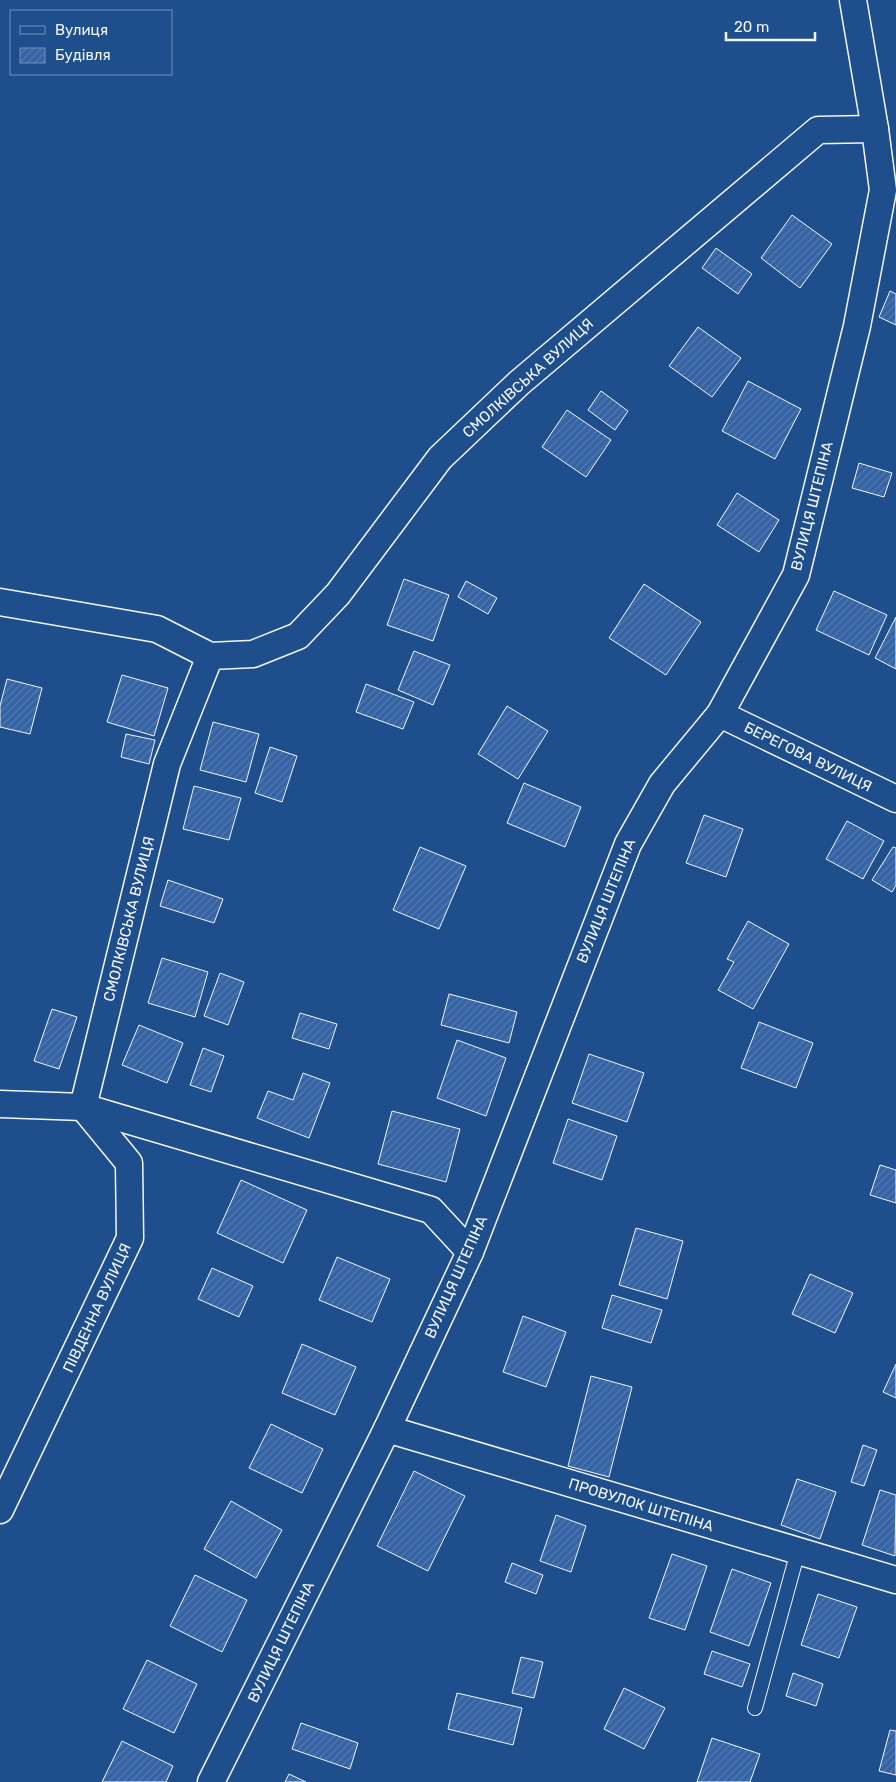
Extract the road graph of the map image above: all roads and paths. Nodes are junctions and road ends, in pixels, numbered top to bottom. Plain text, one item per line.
1 (853, 0) edge
2 (876, 129) junction
3 (889, 193) edge
4 (0, 602) edge
5 (210, 656) junction
6 (720, 714) junction
7 (896, 799) edge
8 (0, 1104) edge
9 (83, 1107) junction
10 (470, 1252) junction
11 (387, 1429) junction
12 (0, 1510) edge
13 (798, 1551) junction
14 (896, 1580) edge
15 (755, 1708) dead end
16 (211, 1782) edge

1 - 2 street, ВУЛИЦЯ ШТЕПІНА
2 - 3 street, ВУЛИЦЯ ШТЕПІНА
2 - 5 street, СМОЛКІВСЬКА ВУЛИЦЯ
3 - 6 street, ВУЛИЦЯ ШТЕПІНА
4 - 5 street, СМОЛКІВСЬКА ВУЛИЦЯ
5 - 9 street, СМОЛКІВСЬКА ВУЛИЦЯ
6 - 7 street, БЕРЕГОВА ВУЛИЦЯ
6 - 10 street, ВУЛИЦЯ ШТЕПІНА
8 - 9 street
9 - 10 street
9 - 12 street, ПІВДЕННА ВУЛИЦЯ
10 - 11 street, ВУЛИЦЯ ШТЕПІНА
11 - 13 street, ПРОВУЛОК ШТЕПІНА
11 - 16 street, ВУЛИЦЯ ШТЕПІНА
13 - 14 street, ПРОВУЛОК ШТЕПІНА
13 - 15 lane

